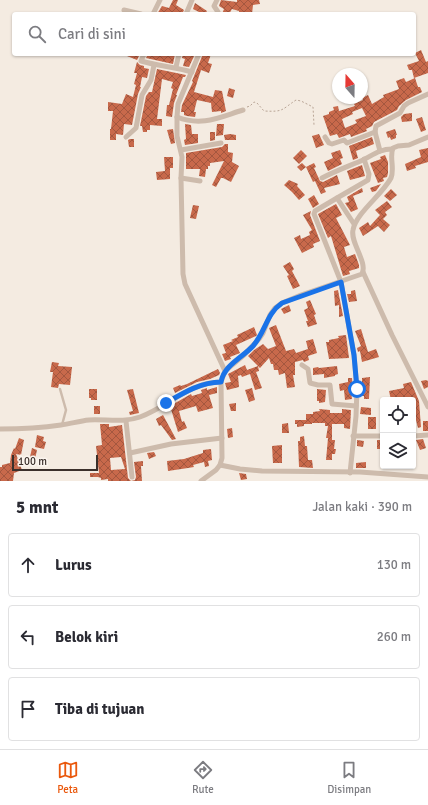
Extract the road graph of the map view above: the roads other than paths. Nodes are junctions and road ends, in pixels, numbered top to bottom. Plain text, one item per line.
1 (160, 0) edge
2 (192, 0) edge
3 (217, 0) edge
4 (124, 10) dead end
5 (132, 12) edge
6 (154, 12) edge
7 (187, 12) edge
8 (218, 12) edge
9 (143, 56) edge
10 (179, 56) edge
11 (198, 56) edge
12 (154, 64) junction
13 (176, 67) junction
14 (192, 72) junction
15 (428, 94) edge
16 (243, 110) road end
17 (177, 117) junction
18 (375, 132) junction
19 (126, 137) dead end
20 (326, 137) dead end
21 (428, 137) edge
22 (221, 143) dead end
23 (392, 149) junction
24 (181, 150) junction
25 (380, 151) junction
26 (364, 159) junction
27 (181, 178) junction
28 (322, 178) dead end
29 (200, 181) dead end
30 (337, 198) junction
31 (354, 224) junction
32 (363, 272) junction
33 (341, 282) junction
34 (302, 365) dead end
35 (225, 371) junction
36 (221, 382) junction
37 (60, 389) dead end
38 (356, 406) junction
39 (428, 407) edge
40 (126, 421) junction
41 (62, 425) junction
42 (0, 429) edge
43 (428, 435) edge
44 (353, 436) junction
45 (380, 436) edge
46 (416, 436) edge
47 (222, 438) junction
48 (130, 453) junction
49 (220, 465) junction
50 (350, 473) junction
51 (132, 477) dead end
52 (428, 477) edge
53 (201, 481) edge

1 - 6 street
2 - 7 street
3 - 8 street
4 - 5 street
9 - 12 street
10 - 13 street
11 - 14 street
12 - 13 street
12 - 19 street
13 - 14 street
14 - 17 street
15 - 18 street
16 - 17 street
17 - 24 street
18 - 20 street
18 - 25 street
21 - 23 street
22 - 24 street
23 - 25 street
23 - 31 street
24 - 27 street
25 - 26 street
26 - 28 street
26 - 30 street
27 - 29 street
27 - 35 street
30 - 31 street
30 - 33 street
31 - 32 street
32 - 33 street
32 - 39 street
33 - 35 street
33 - 38 street
34 - 38 street
35 - 36 street
36 - 40 street
36 - 47 street
37 - 41 lane
38 - 44 street
40 - 41 street
40 - 48 street
41 - 42 street
43 - 46 street
44 - 45 street
44 - 50 street
47 - 48 street
47 - 49 street
48 - 51 street
49 - 50 street
49 - 53 street
50 - 52 street

